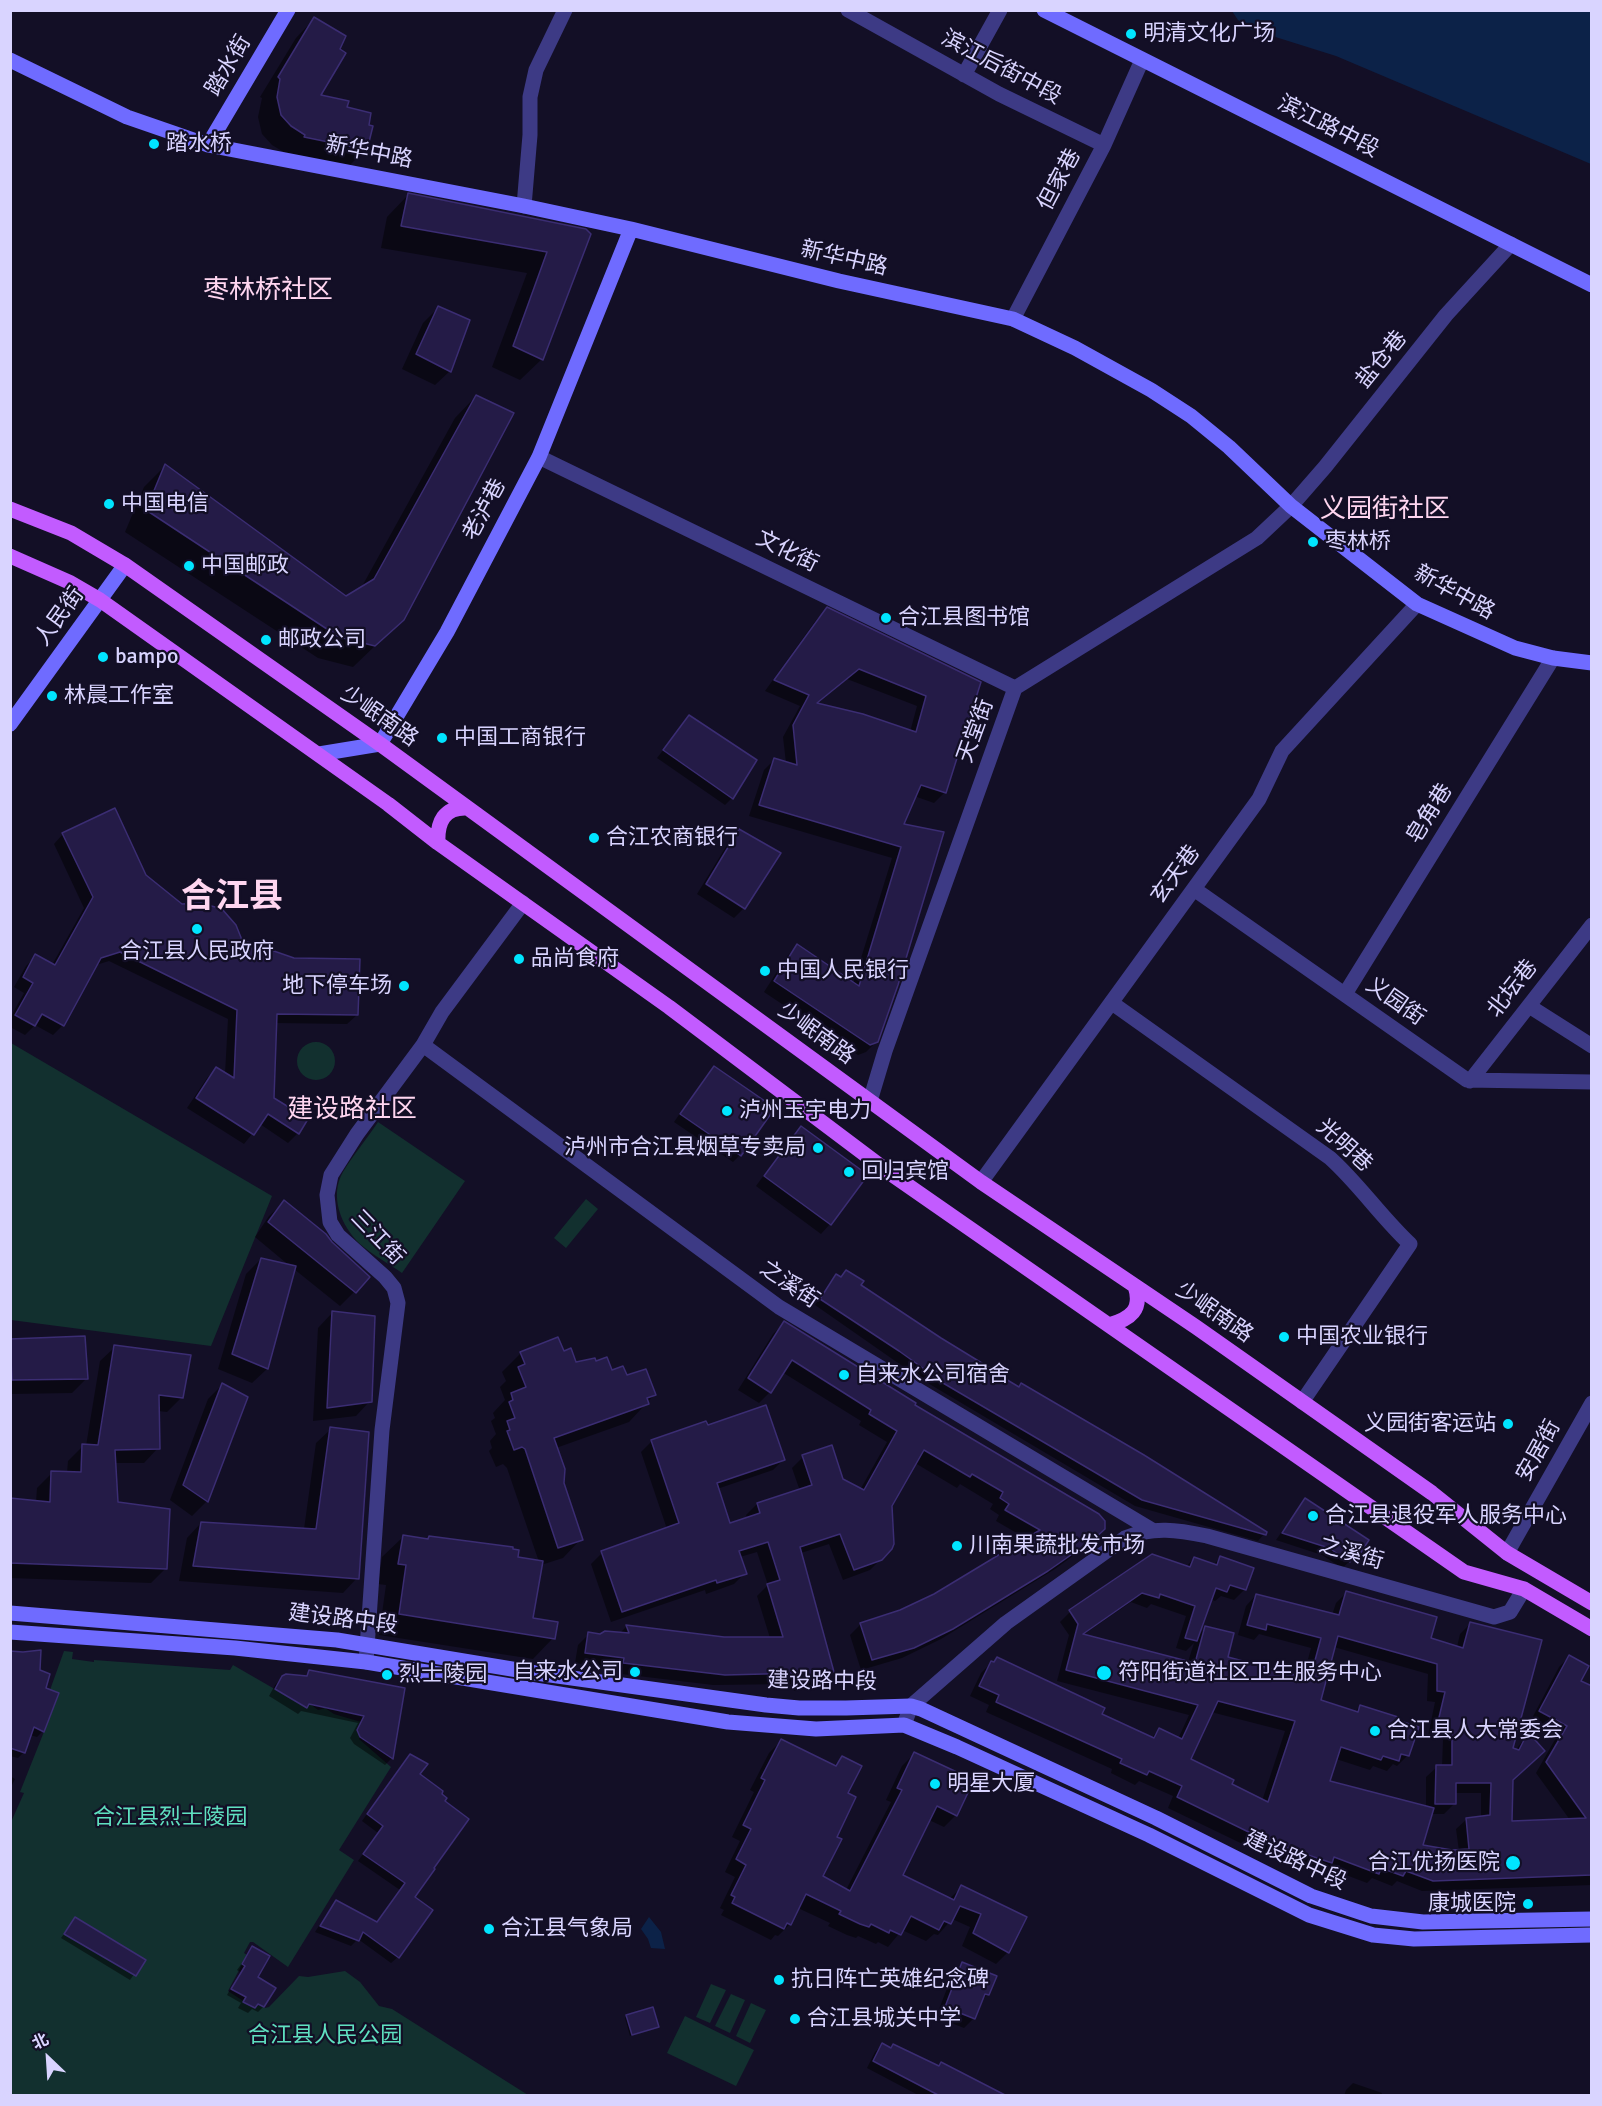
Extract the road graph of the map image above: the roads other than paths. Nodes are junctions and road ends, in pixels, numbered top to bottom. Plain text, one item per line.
1 (288, 10) edge
2 (565, 10) edge
3 (848, 10) edge
4 (1000, 10) edge
5 (1044, 10) edge
6 (10, 60) edge
7 (1142, 60) junction
8 (964, 75) junction
9 (208, 145) junction
10 (1104, 145) junction
11 (524, 206) junction
12 (631, 229) junction
13 (1511, 244) junction
14 (1592, 285) edge
15 (1012, 319) junction
16 (539, 457) junction
17 (1291, 506) junction
18 (10, 508) edge
19 (10, 556) edge
20 (125, 565) junction
21 (100, 600) junction
22 (1417, 604) junction
23 (1553, 658) junction
24 (1592, 663) edge
25 (1015, 688) junction
26 (10, 724) edge
27 (380, 744) junction
28 (319, 754) junction
29 (467, 808) junction
30 (438, 843) junction
31 (1194, 889) junction
32 (523, 903) junction
33 (1592, 925) edge
34 (1345, 994) junction
35 (1112, 1003) junction
36 (1529, 1006) junction
37 (423, 1045) junction
38 (1592, 1046) edge
39 (1470, 1081) junction
40 (1592, 1082) edge
41 (870, 1101) junction
42 (981, 1182) junction
43 (1136, 1286) junction
44 (1109, 1325) junction
45 (1302, 1402) junction
46 (1592, 1403) edge
47 (1152, 1530) junction
48 (1507, 1553) junction
49 (1524, 1588) junction
50 (1592, 1603) edge
51 (10, 1613) edge
52 (1592, 1629) edge
53 (10, 1632) edge
54 (368, 1644) junction
55 (366, 1662) junction
56 (911, 1706) junction
57 (904, 1725) junction
58 (1592, 1919) edge
59 (1592, 1935) edge

1 - 9 main road, 踏水街
2 - 11 street
3 - 8 street, 滨江后街中段
4 - 8 street
5 - 7 main road, 滨江路中段
6 - 9 main road, 新华中路
7 - 10 street, 但家巷
7 - 13 main road, 滨江路中段
8 - 10 street, 滨江后街中段
9 - 11 main road, 新华中路
10 - 15 street, 但家巷
11 - 12 main road, 新华中路
12 - 15 main road, 新华中路
12 - 16 main road, 老泸巷
13 - 14 main road, 滨江路中段
13 - 17 street, 盐仓巷
15 - 17 main road, 新华中路
16 - 25 street, 文化街
16 - 27 main road, 老泸巷
17 - 22 main road, 新华中路
17 - 25 street, 天堂街
18 - 20 main road, 少岷南路
19 - 21 main road
20 - 21 main road, 人民街
20 - 27 main road, 少岷南路
21 - 26 main road, 人民街
21 - 28 main road
22 - 23 main road, 新华中路
22 - 31 street, 玄天巷
23 - 24 main road, 新华中路
23 - 34 street, 皂角巷
25 - 41 street, 天堂街
27 - 28 main road
27 - 29 main road, 少岷南路
28 - 30 main road
29 - 30 main road
29 - 41 main road, 少岷南路
30 - 32 main road
31 - 34 street, 义园街
31 - 35 street, 玄天巷
32 - 37 street, 三江街
32 - 44 main road
33 - 36 street, 北坛巷
34 - 39 street, 义园街
35 - 42 street, 玄天巷
35 - 45 street, 光明巷
36 - 38 street
36 - 39 street, 北坛巷
37 - 47 street, 之溪街
37 - 54 street, 三江街
39 - 40 street
41 - 42 main road, 少岷南路
42 - 43 main road, 少岷南路
43 - 44 main road
43 - 45 main road, 少岷南路
44 - 49 main road
45 - 48 main road, 少岷南路
46 - 48 street, 安居街
47 - 49 street, 之溪街
47 - 56 street, 之溪街
48 - 50 main road, 少岷南路
49 - 52 main road
51 - 54 main road, 建设路中段
53 - 55 main road, 建设路中段
54 - 55 street, 三江街
54 - 56 main road, 建设路中段
55 - 57 main road, 建设路中段
56 - 57 street, 之溪街
56 - 58 main road, 建设路中段
57 - 59 main road, 建设路中段

